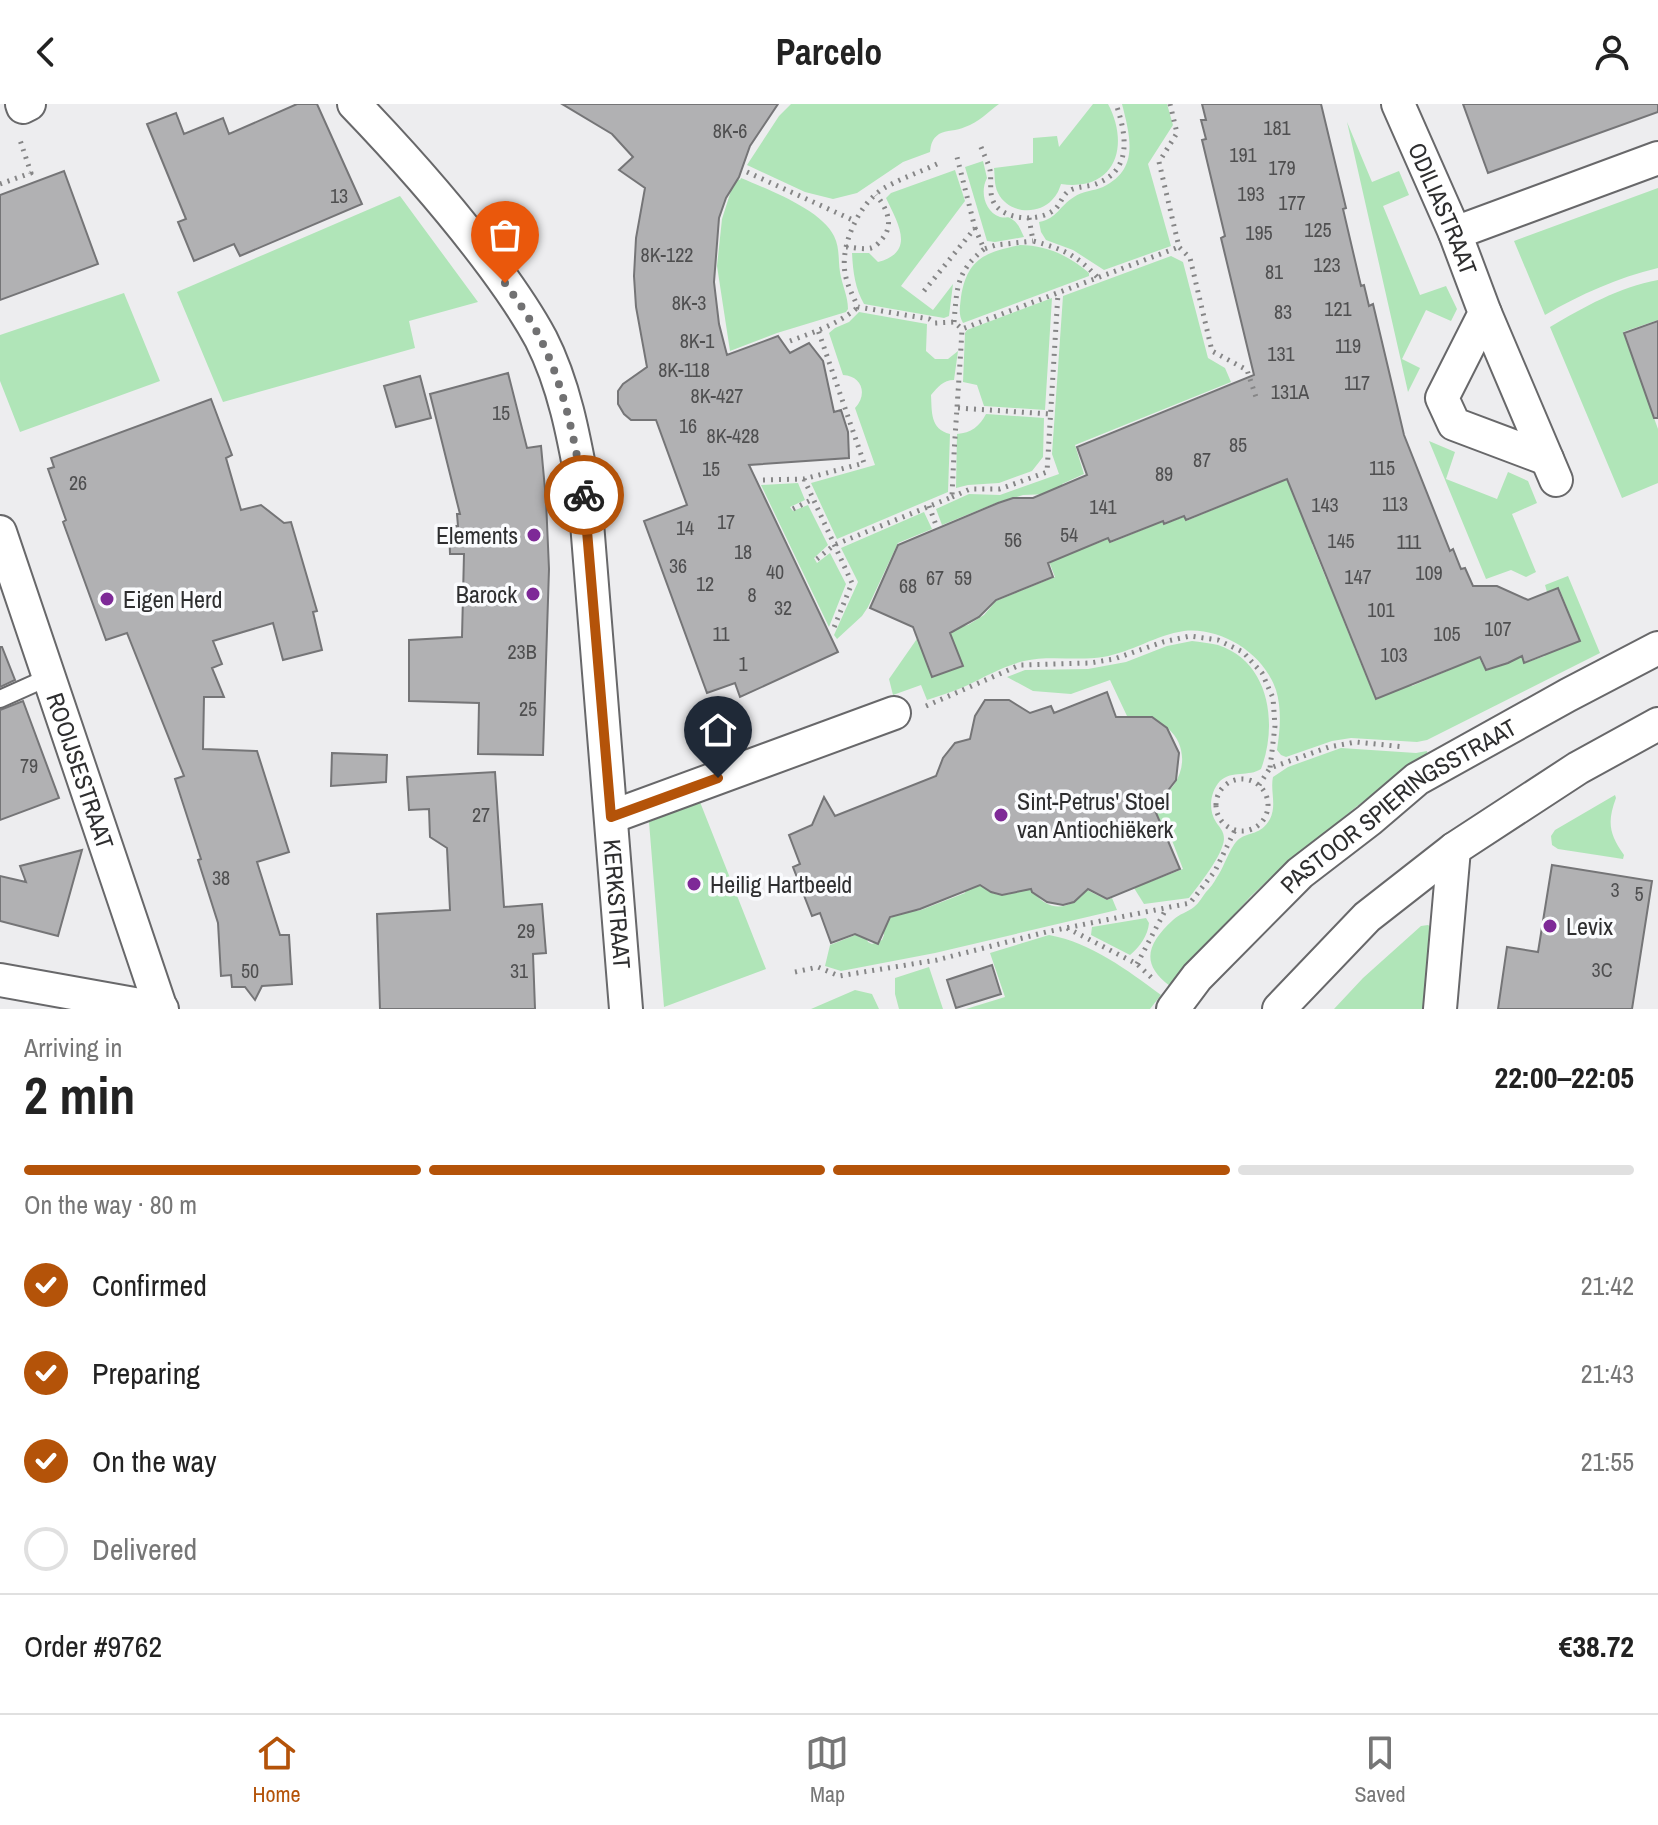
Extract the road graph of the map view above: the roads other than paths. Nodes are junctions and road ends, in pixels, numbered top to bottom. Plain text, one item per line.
1 (354, 104) edge
2 (1398, 104) edge
3 (1658, 158) edge
4 (1455, 233) junction
5 (1485, 313) junction
6 (0, 532) edge
7 (1658, 648) edge
8 (49, 677) junction
9 (0, 699) edge
10 (894, 713) road end
11 (1658, 724) edge
12 (611, 817) junction
13 (1454, 849) junction
14 (0, 980) edge
15 (1175, 1006) edge
16 (162, 1009) edge
17 (626, 1009) edge
18 (1279, 1009) edge
19 (1440, 1009) edge

1 - 12 street, KERKSTRAAT
2 - 4 street, ODILIASTRAAT
3 - 4 street
4 - 5 street, ODILIASTRAAT
5 - 5 street, ODILIASTRAAT
6 - 8 street, ROOIJSESTRAAT
7 - 15 street, PASTOOR SPIERINGSSTRAAT
8 - 9 lane
8 - 16 street, ROOIJSESTRAAT
10 - 12 street
11 - 13 street
12 - 17 street, KERKSTRAAT
13 - 18 street
13 - 19 street
14 - 16 street

